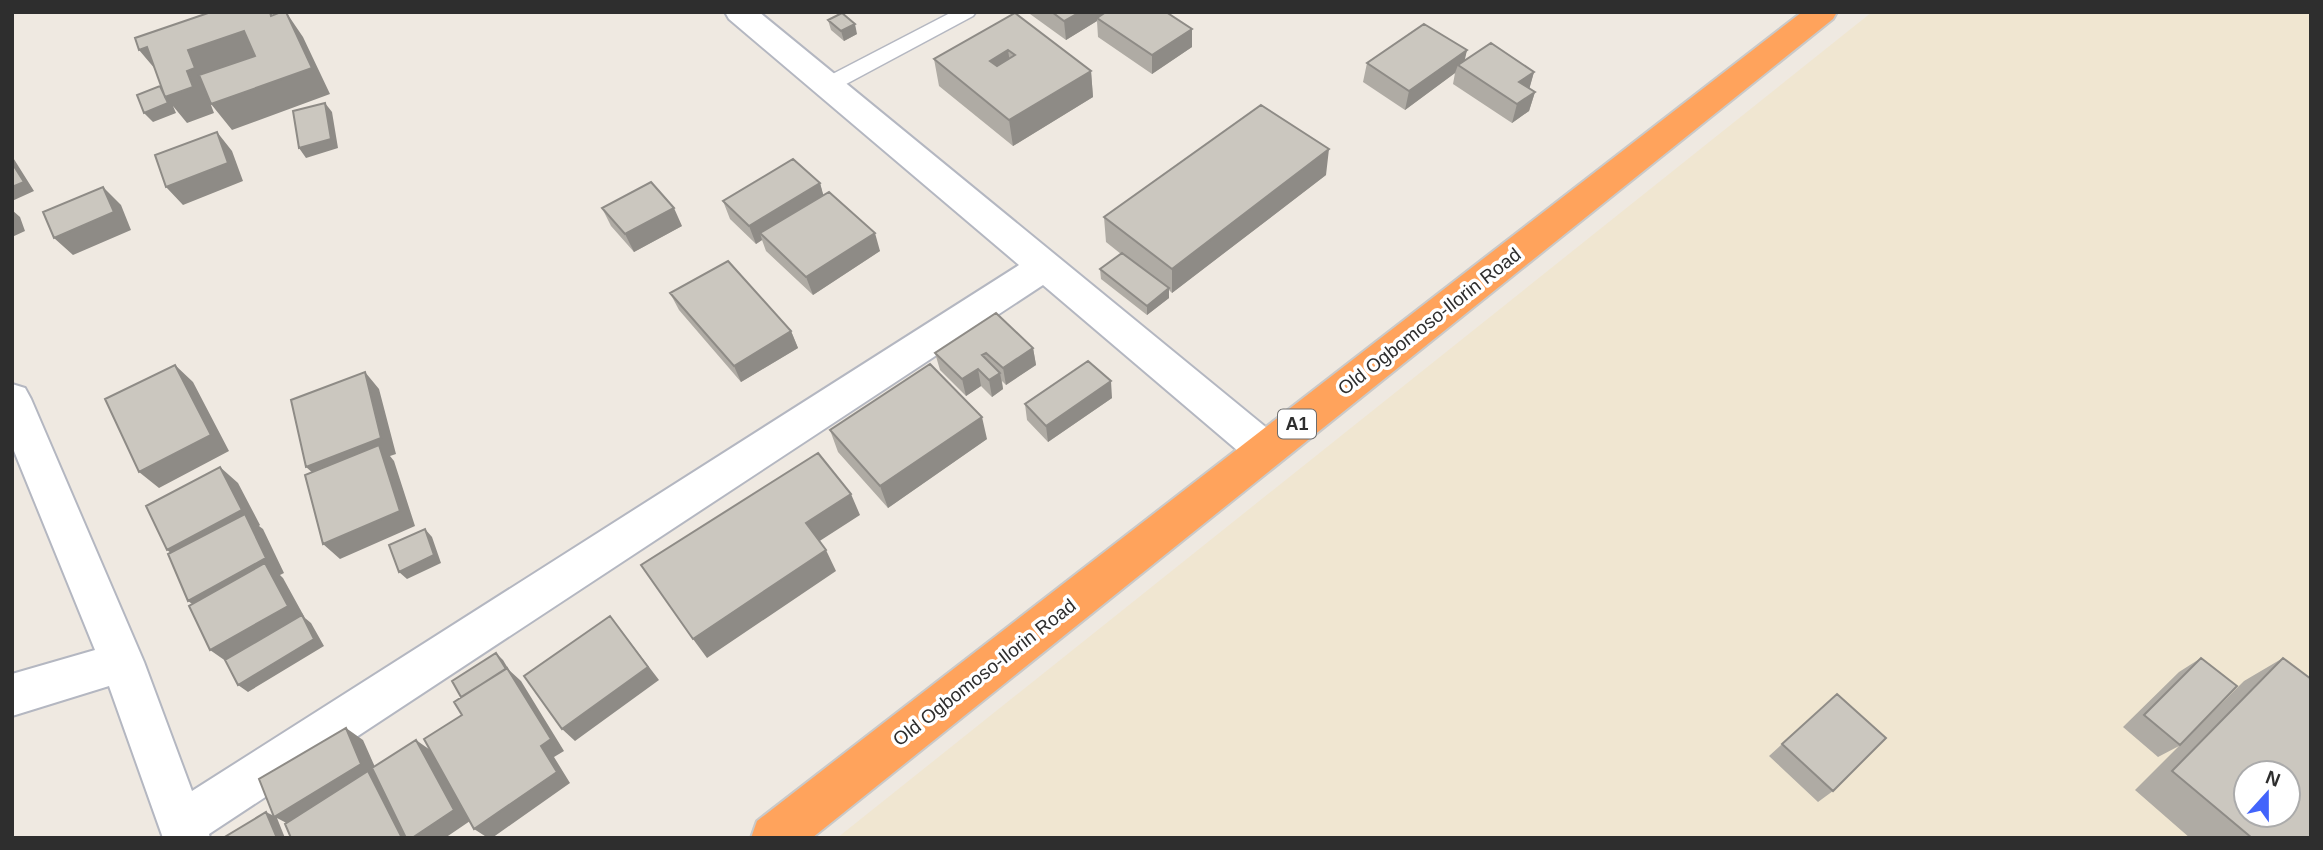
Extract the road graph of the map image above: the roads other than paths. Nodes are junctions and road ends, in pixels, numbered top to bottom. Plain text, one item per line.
1 (740, 12) edge
2 (967, 12) edge
3 (1822, 12) edge
4 (828, 85) junction
5 (1045, 266) junction
6 (12, 399) edge
7 (1265, 450) junction
8 (122, 662) junction
9 (12, 695) edge
10 (184, 831) edge
11 (774, 838) edge

1 - 4 street
2 - 4 lane
3 - 7 highway, Old Ogbomoso-Ilorin Road / A1
4 - 5 street
5 - 7 street
5 - 10 street
6 - 8 street
7 - 11 highway, Old Ogbomoso-Ilorin Road / A1
8 - 9 street
8 - 10 street

